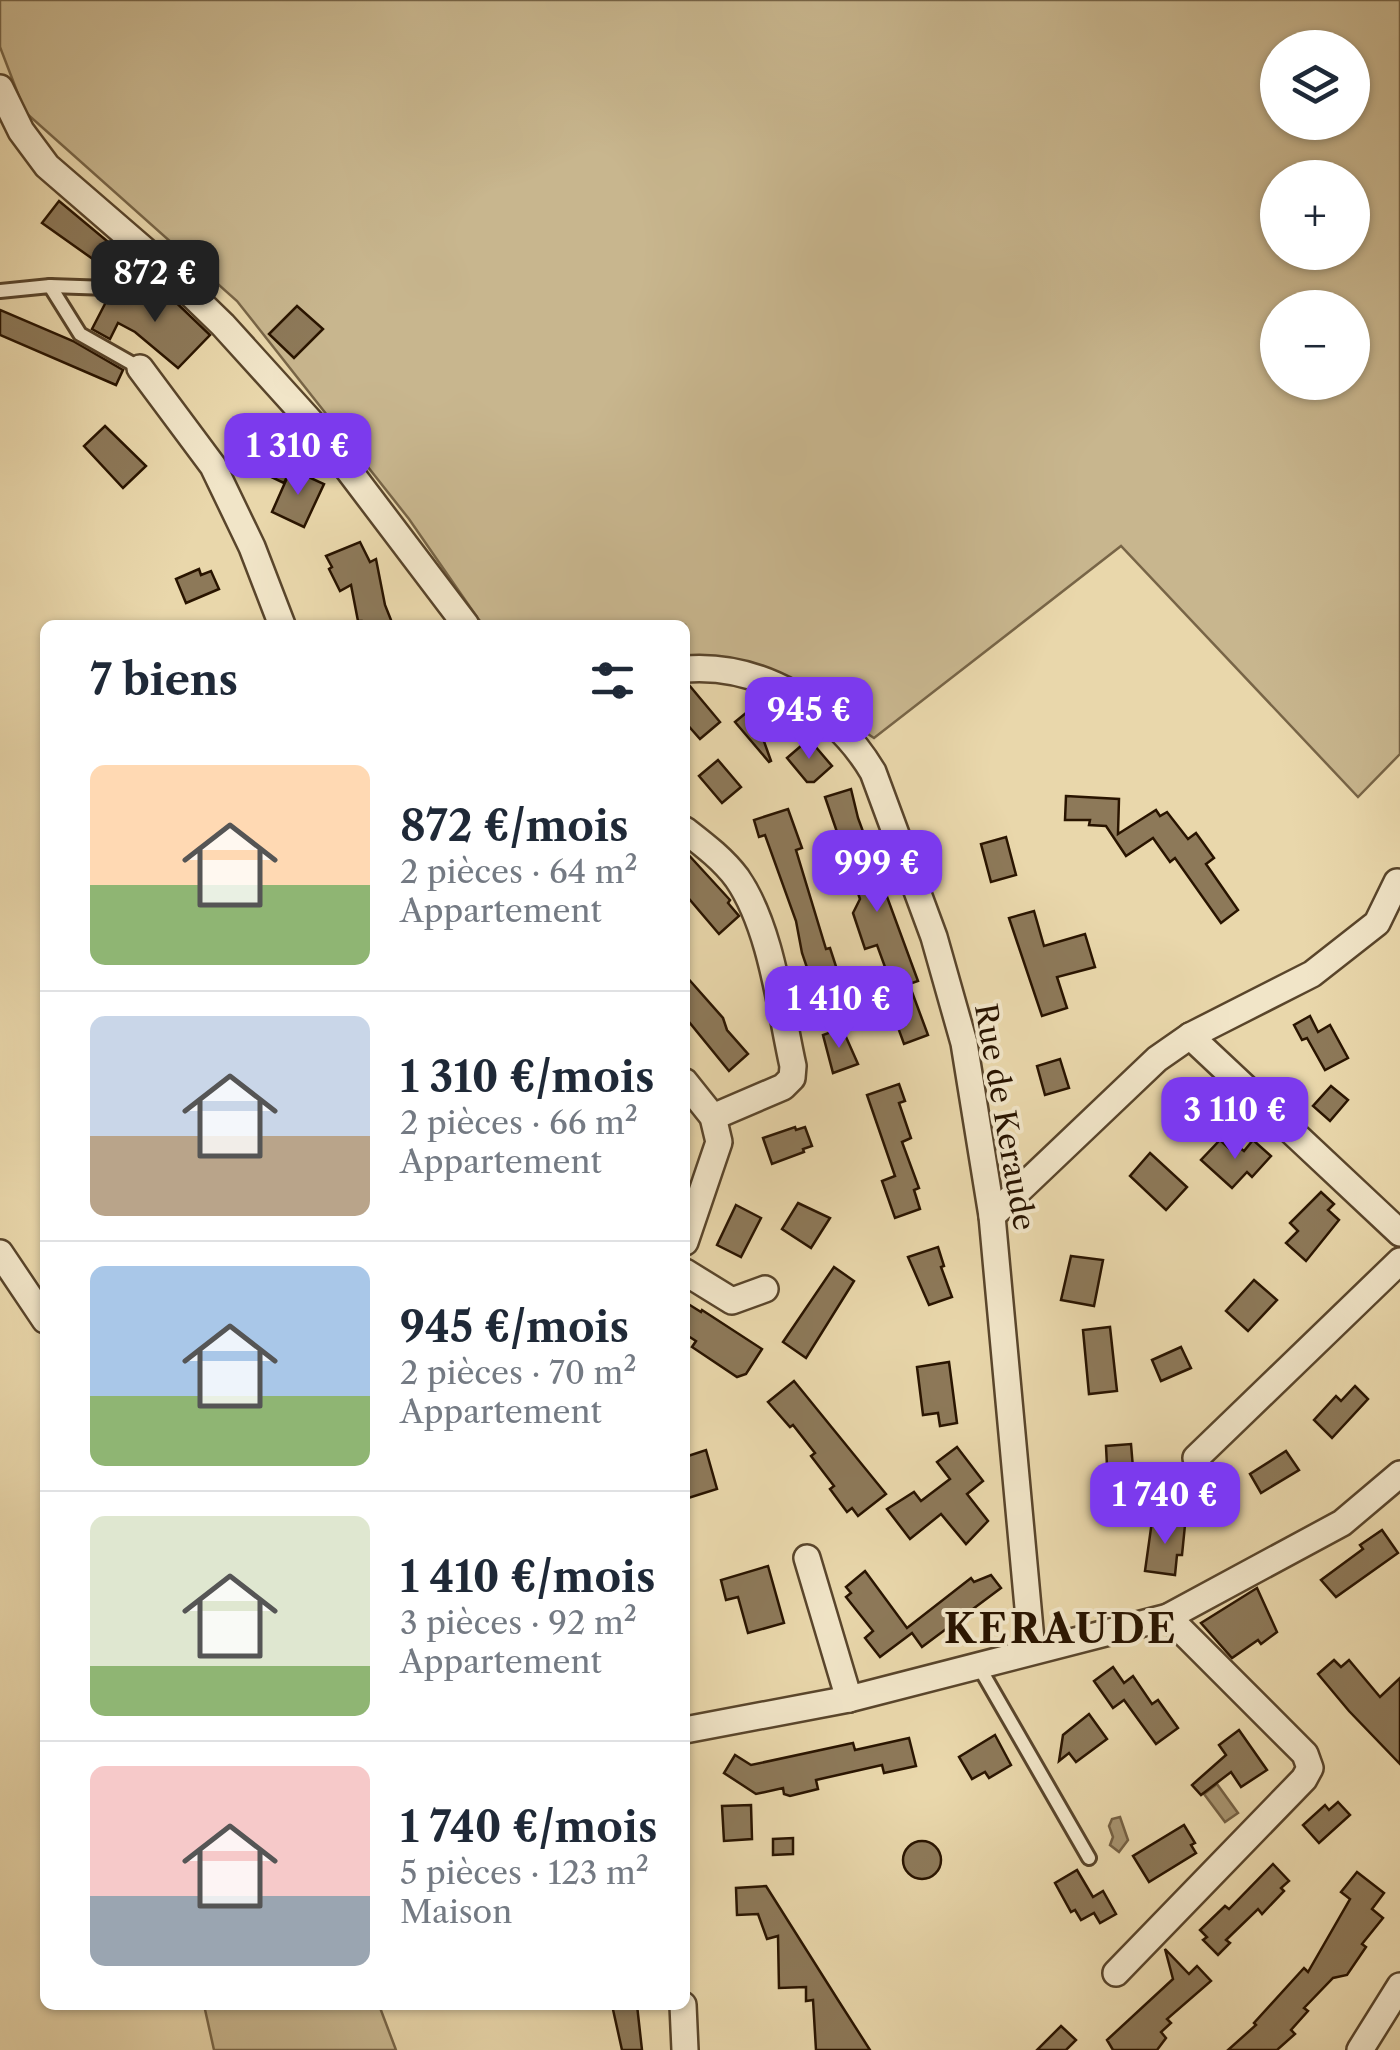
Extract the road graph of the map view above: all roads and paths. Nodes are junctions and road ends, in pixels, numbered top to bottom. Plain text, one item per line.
1 (0, 88) edge
2 (158, 262) junction
3 (50, 286) junction
4 (0, 291) edge
5 (140, 368) joint
6 (280, 620) edge
7 (462, 620) edge
8 (690, 670) edge
9 (690, 834) edge
10 (1397, 882) dead end
11 (1190, 1036) junction
12 (690, 1088) edge
13 (713, 1117) junction
14 (992, 1216) junction
15 (690, 1228) edge
16 (1400, 1233) edge
17 (0, 1253) edge
18 (1400, 1261) edge
19 (690, 1275) edge
20 (765, 1288) dead end
21 (40, 1313) edge
22 (1196, 1458) dead end
23 (1400, 1474) edge
24 (807, 1558) dead end
25 (1168, 1616) junction
26 (1032, 1651) junction
27 (978, 1665) junction
28 (849, 1699) junction
29 (690, 1729) edge
30 (1089, 1858) dead end
31 (1116, 1973) dead end
32 (1400, 1986) edge
33 (684, 2010) edge
34 (685, 2050) edge
35 (1360, 2050) edge

1 - 2 street
2 - 3 lane
2 - 7 street
3 - 4 lane
3 - 5 lane
5 - 6 street
8 - 14 street, Rue de Keraude
9 - 13 street
10 - 11 street
11 - 14 street
11 - 16 street
12 - 13 street
13 - 15 street
14 - 26 street, Rue de Keraude
17 - 21 street
18 - 22 street
19 - 20 street
23 - 25 street
24 - 28 street
25 - 26 street
25 - 31 street
26 - 27 street
27 - 28 street
27 - 30 lane
28 - 29 street
32 - 35 street
33 - 34 street

